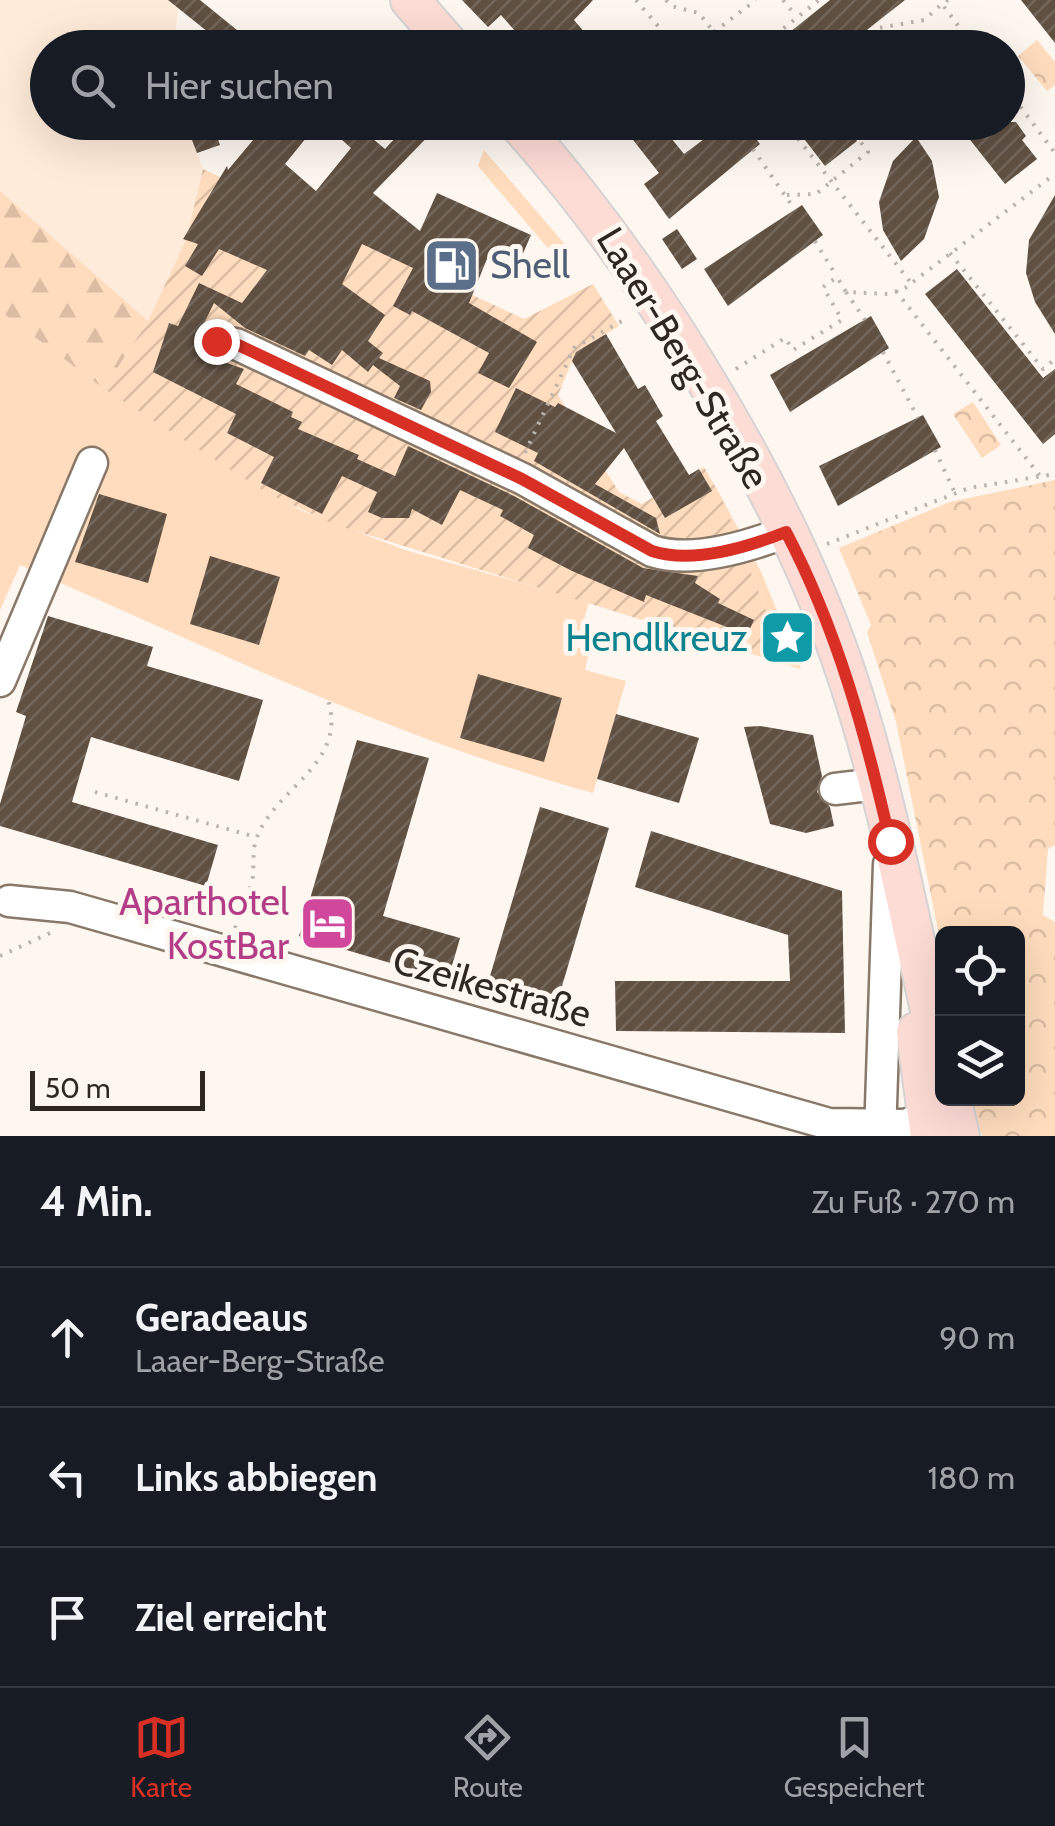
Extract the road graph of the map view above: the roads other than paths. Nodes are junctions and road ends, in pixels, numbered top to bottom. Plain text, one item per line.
1 (410, 0) edge
2 (436, 30) edge
3 (533, 140) edge
4 (216, 341) dead end
5 (92, 463) dead end
6 (793, 544) junction
7 (0, 682) edge
8 (877, 784) junction
9 (836, 789) dead end
10 (890, 841) junction
11 (9, 901) dead end
12 (935, 1034) edge
13 (944, 1119) edge
14 (880, 1132) edge

1 - 2 main road
3 - 6 main road, Laaer-Berg-Straße
4 - 6 street
5 - 7 street
6 - 8 main road, Laaer-Berg-Straße
8 - 9 street
8 - 10 main road, Laaer-Berg-Straße
10 - 12 main road, Laaer-Berg-Straße
10 - 13 main road, Laaer-Berg-Straße
10 - 14 street
11 - 14 street, Czeikestraße
13 - 14 street, Czeikestraße

